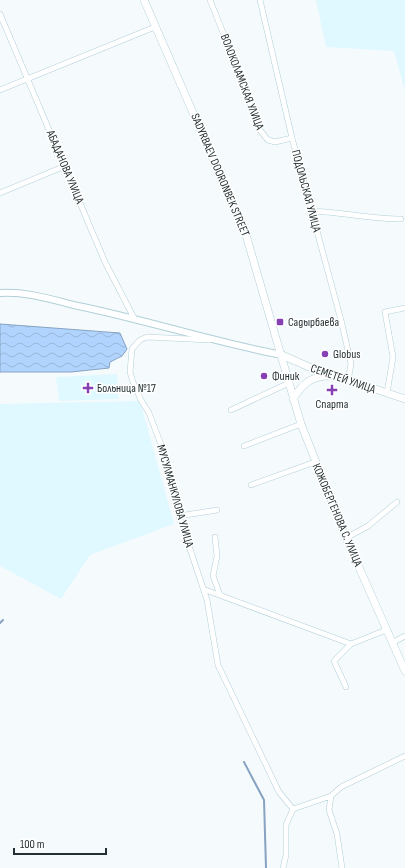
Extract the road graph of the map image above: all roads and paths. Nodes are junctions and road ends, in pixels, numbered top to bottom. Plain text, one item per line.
1 (144, 0) edge
2 (210, 0) edge
3 (260, 0) edge
4 (0, 14) edge
5 (155, 27) junction
6 (28, 78) junction
7 (0, 90) edge
8 (292, 138) junction
9 (65, 166) junction
10 (0, 193) edge
11 (312, 211) junction
12 (401, 219) dead end
13 (0, 293) edge
14 (405, 308) edge
15 (134, 318) junction
16 (213, 340) junction
17 (282, 355) junction
18 (334, 376) junction
19 (348, 381) junction
20 (289, 383) junction
21 (386, 393) junction
22 (293, 399) junction
23 (405, 399) edge
24 (232, 410) dead end
25 (301, 424) junction
26 (244, 446) dead end
27 (315, 462) junction
28 (251, 485) dead end
29 (397, 502) dead end
30 (217, 510) dead end
31 (179, 516) junction
32 (215, 537) dead end
33 (346, 538) junction
34 (203, 589) junction
35 (220, 595) junction
36 (386, 630) junction
37 (405, 636) edge
38 (392, 643) junction
39 (351, 644) junction
40 (405, 671) edge
41 (346, 687) dead end
42 (405, 756) edge
43 (331, 796) junction
44 (293, 809) junction
45 (283, 868) edge
46 (342, 868) edge

1 - 5 main road, SADYRBAEV DOORONBEK STREET
2 - 8 street, ВОЛОКОЛАМСКАЯ УЛИЦА
3 - 8 street, ПОДОЛЬСКАЯ УЛИЦА
4 - 6 street, АБАДАНОВА УЛИЦА
5 - 6 street
5 - 17 main road, SADYRBAEV DOORONBEK STREET
6 - 7 street
6 - 9 street, АБАДАНОВА УЛИЦА
8 - 11 street, ПОДОЛЬСКАЯ УЛИЦА
9 - 10 street
9 - 15 street, АБАДАНОВА УЛИЦА
11 - 12 street
11 - 19 street, ПОДОЛЬСКАЯ УЛИЦА
13 - 15 street
14 - 21 street
15 - 16 street
16 - 17 street
16 - 31 street, МУСУЛМАНКУЛОВА УЛИЦА
17 - 18 main road, СЕМЕТЕЙ УЛИЦА
17 - 20 main road, КОЖОБЕРГЕНОВА С. УЛИЦА
18 - 19 main road, СЕМЕТЕЙ УЛИЦА
18 - 22 main road
19 - 21 main road, СЕМЕТЕЙ УЛИЦА
20 - 22 main road, КОЖОБЕРГЕНОВА С. УЛИЦА
20 - 24 street
21 - 23 main road, СЕМЕТЕЙ УЛИЦА
22 - 25 main road, КОЖОБЕРГЕНОВА С. УЛИЦА
25 - 26 street
25 - 27 main road, КОЖОБЕРГЕНОВА С. УЛИЦА
27 - 28 street
27 - 33 main road, КОЖОБЕРГЕНОВА С. УЛИЦА
29 - 33 street
30 - 31 street
31 - 34 street, МУСУЛМАНКУЛОВА УЛИЦА
32 - 35 street
33 - 36 main road, КОЖОБЕРГЕНОВА С. УЛИЦА
34 - 35 street
34 - 44 street, МУСУЛМАНКУЛОВА УЛИЦА
35 - 39 street
36 - 38 main road, КОЖОБЕРГЕНОВА С. УЛИЦА
36 - 39 street
37 - 38 street
38 - 40 main road, КОЖОБЕРГЕНОВА С. УЛИЦА
39 - 41 street
42 - 43 street
43 - 44 street
43 - 46 street
44 - 45 street

